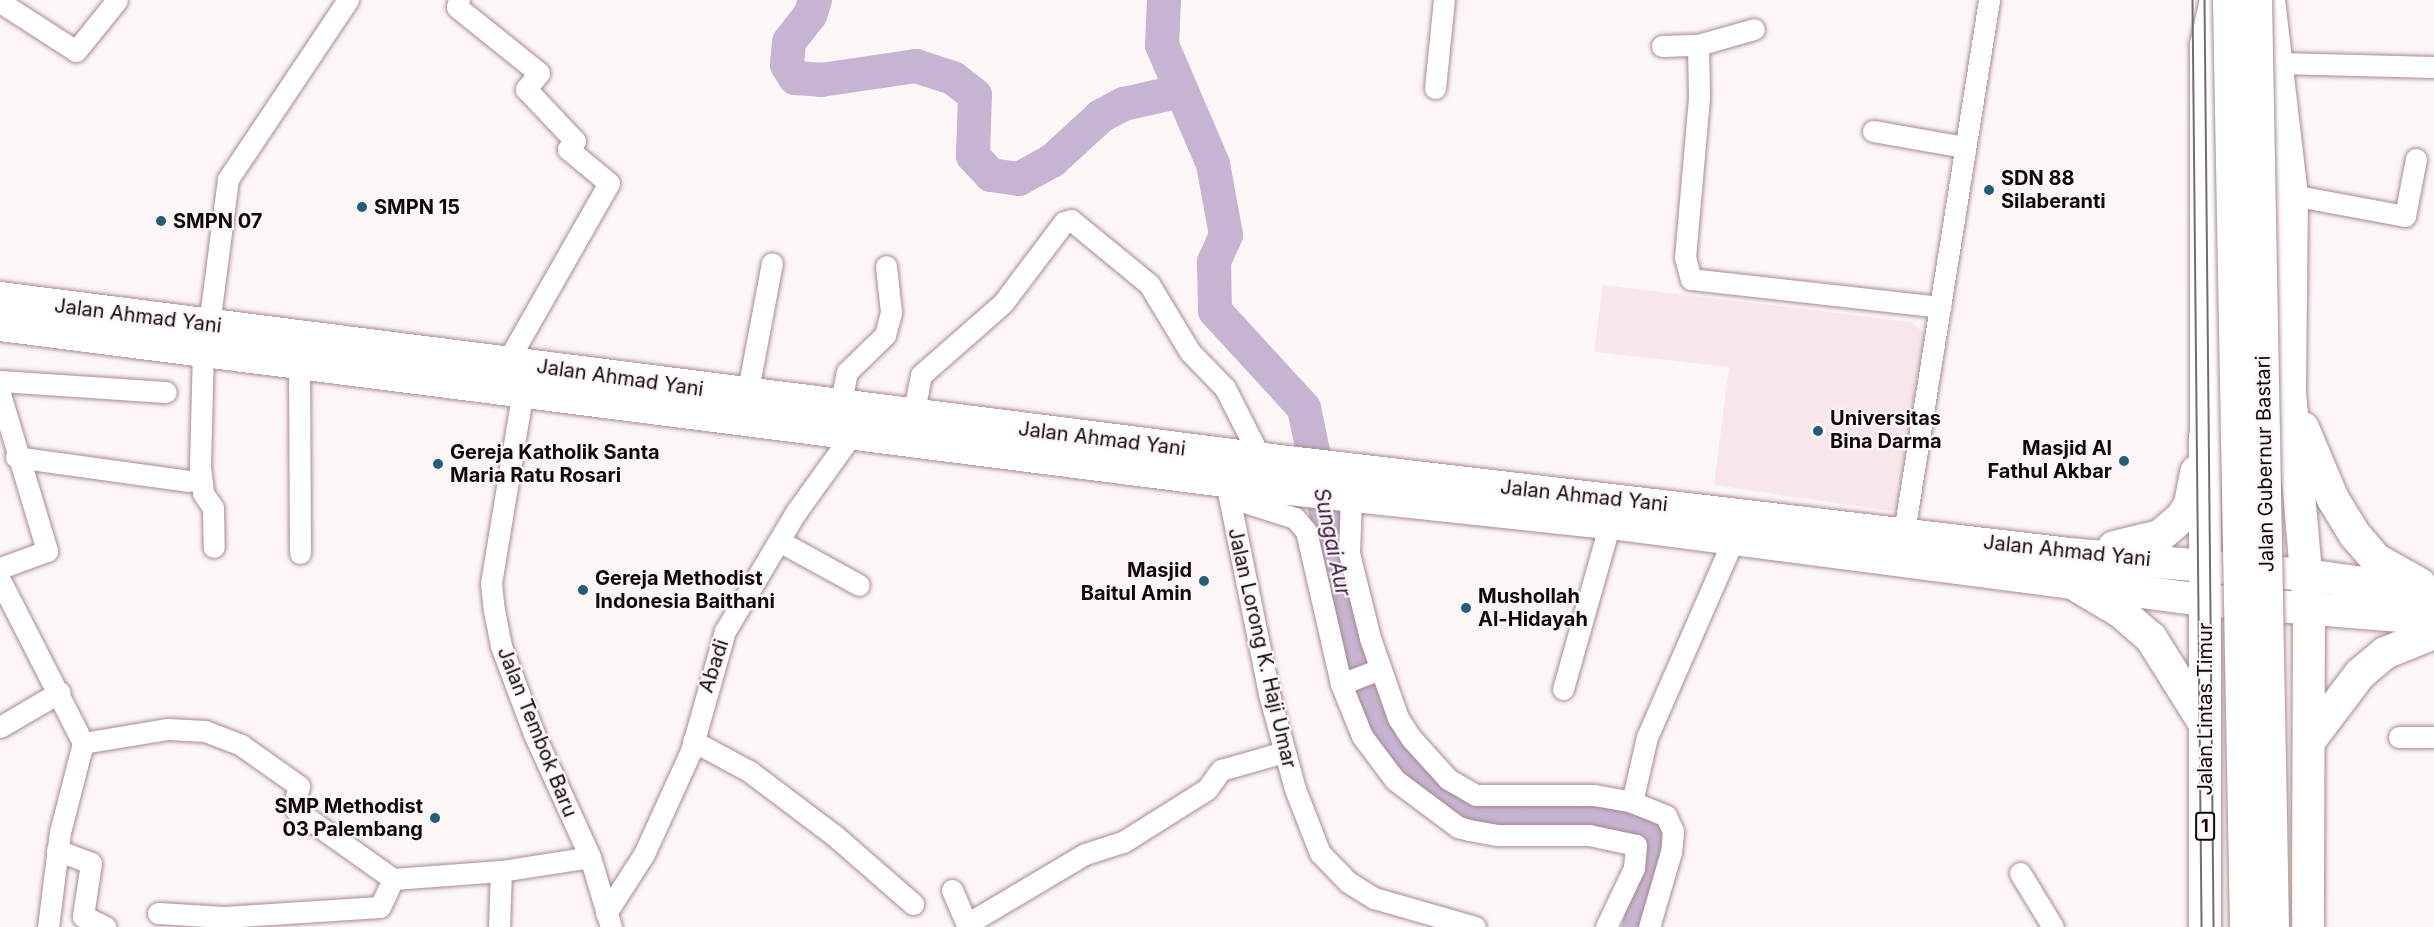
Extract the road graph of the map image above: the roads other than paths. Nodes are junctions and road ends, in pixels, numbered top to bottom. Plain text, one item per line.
1 (117, 0) edge
2 (348, 0) edge
3 (459, 0) edge
4 (1444, 0) edge
5 (1989, 0) edge
6 (2216, 0) edge
7 (2229, 0) edge
8 (2256, 0) edge
9 (2269, 0) edge
10 (0, 2) edge
11 (1754, 29) dead end
12 (1698, 45) junction
13 (1662, 46) dead end
14 (2279, 63) junction
15 (2434, 67) edge
16 (1435, 88) dead end
17 (1873, 131) dead end
18 (1965, 147) junction
19 (2416, 159) dead end
20 (2292, 195) junction
21 (772, 263) dead end
22 (886, 266) dead end
23 (0, 298) edge
24 (1940, 307) junction
25 (0, 326) edge
26 (206, 338) junction
27 (507, 362) junction
28 (299, 363) junction
29 (0, 381) edge
30 (524, 390) junction
31 (2204, 390) junction
32 (166, 392) dead end
33 (2290, 393) junction
34 (0, 394) edge
35 (747, 394) junction
36 (913, 416) junction
37 (846, 421) junction
38 (16, 458) junction
39 (2208, 462) junction
40 (2297, 466) junction
41 (1273, 469) junction
42 (189, 481) dead end
43 (1349, 487) junction
44 (1227, 488) junction
45 (1610, 522) junction
46 (1904, 532) junction
47 (1733, 540) junction
48 (779, 541) junction
49 (214, 547) dead end
50 (300, 553) dead end
51 (2205, 564) junction
52 (2067, 566) junction
53 (0, 568) edge
54 (2306, 575) junction
55 (0, 580) edge
56 (859, 585) dead end
57 (2434, 592) edge
58 (2204, 600) junction
59 (2309, 608) junction
60 (2434, 619) edge
61 (2434, 633) edge
62 (1375, 671) junction
63 (1343, 683) junction
64 (1563, 689) dead end
65 (60, 692) junction
66 (2205, 725) junction
67 (0, 727) edge
68 (2399, 736) dead end
69 (2434, 737) edge
70 (2310, 740) junction
71 (693, 741) junction
72 (83, 743) junction
73 (1284, 752) junction
74 (2205, 793) junction
75 (2309, 801) junction
76 (1632, 802) junction
77 (57, 850) junction
78 (590, 857) junction
79 (501, 871) junction
80 (2020, 873) dead end
81 (393, 879) junction
82 (952, 890) dead end
83 (913, 904) dead end
84 (158, 913) dead end
85 (609, 920) edge
86 (967, 926) edge
87 (48, 927) edge
88 (106, 927) edge
89 (499, 927) edge
90 (1475, 927) edge
91 (1606, 927) edge
92 (1649, 927) edge
93 (2053, 927) edge
94 (2205, 927) edge
95 (2246, 927) edge
96 (2273, 927) edge
97 (2308, 927) edge

1 - 10 street
2 - 26 street
3 - 27 street
4 - 16 street
5 - 18 street
6 - 31 highway
7 - 95 highway, Jalan Gubernur Bastari, bridge
8 - 96 highway, Jalan Gubernur Bastari, bridge
9 - 14 highway, Jalan Gubernur Bastari
11 - 12 street
12 - 13 street
12 - 24 street
14 - 15 street
14 - 20 highway, Jalan Gubernur Bastari
17 - 18 street
18 - 24 street
19 - 20 street
20 - 33 highway, Jalan Gubernur Bastari
21 - 35 street
22 - 37 street
23 - 26 highway, Jalan Ahmad Yani
24 - 46 street
25 - 26 highway, Jalan Ahmad Yani
26 - 27 highway, Jalan Ahmad Yani
26 - 28 highway, Jalan Ahmad Yani
26 - 49 street
27 - 35 highway, Jalan Ahmad Yani
28 - 30 highway, Jalan Ahmad Yani
28 - 50 street
29 - 32 street
30 - 37 highway, Jalan Ahmad Yani
30 - 78 street, Jalan Tembok Baru
31 - 39 highway
31 - 52 highway
33 - 40 highway, Jalan Gubernur Bastari
33 - 57 highway
34 - 38 street
35 - 37 highway, Jalan Ahmad Yani
36 - 37 highway, Jalan Ahmad Yani
36 - 41 highway, Jalan Ahmad Yani
36 - 41 street
37 - 44 highway, Jalan Ahmad Yani
37 - 48 street, Abadi
38 - 42 street
38 - 53 street
39 - 40 highway
39 - 51 highway
40 - 54 highway, Jalan Gubernur Bastari
41 - 43 highway, Jalan Ahmad Yani
41 - 44 highway, Jalan Ahmad Yani
43 - 45 highway, Jalan Ahmad Yani
43 - 46 highway, Jalan Ahmad Yani
43 - 62 street
44 - 63 street
44 - 73 street, Jalan Lorong K. Haji Umar
45 - 47 highway, Jalan Ahmad Yani
45 - 64 street
46 - 52 highway, Jalan Ahmad Yani
47 - 52 highway, Jalan Ahmad Yani
47 - 76 street
48 - 56 street
48 - 71 street, Abadi
51 - 52 highway, Jalan Ahmad Yani
51 - 54 highway, Jalan Ahmad Yani
51 - 58 highway, 1
52 - 58 highway, Jalan Ahmad Yani
52 - 66 highway
54 - 57 highway, Jalan Ahmad Yani
54 - 59 highway, Jalan Gubernur Bastari
55 - 65 street
58 - 59 highway, Jalan Ahmad Yani
58 - 66 highway, Jalan Lintas Timur / 1
59 - 60 highway, Jalan Ahmad Yani
59 - 70 highway
61 - 70 highway
62 - 63 street
62 - 76 street
63 - 91 street
65 - 67 street
65 - 72 street
66 - 74 highway, Jalan Lintas Timur / 1
68 - 69 street
70 - 75 highway
71 - 83 street
71 - 85 street, Abadi
72 - 77 street
72 - 81 street
73 - 86 street
73 - 90 street, Jalan Lorong K. Haji Umar
74 - 75 highway
74 - 94 highway, Jalan Lintas Timur / 1
75 - 97 highway
76 - 92 street
77 - 87 street
77 - 88 street
78 - 79 street
78 - 85 street, Jalan Tembok Baru
79 - 81 street
79 - 89 street
80 - 93 street
81 - 84 street
82 - 86 street

